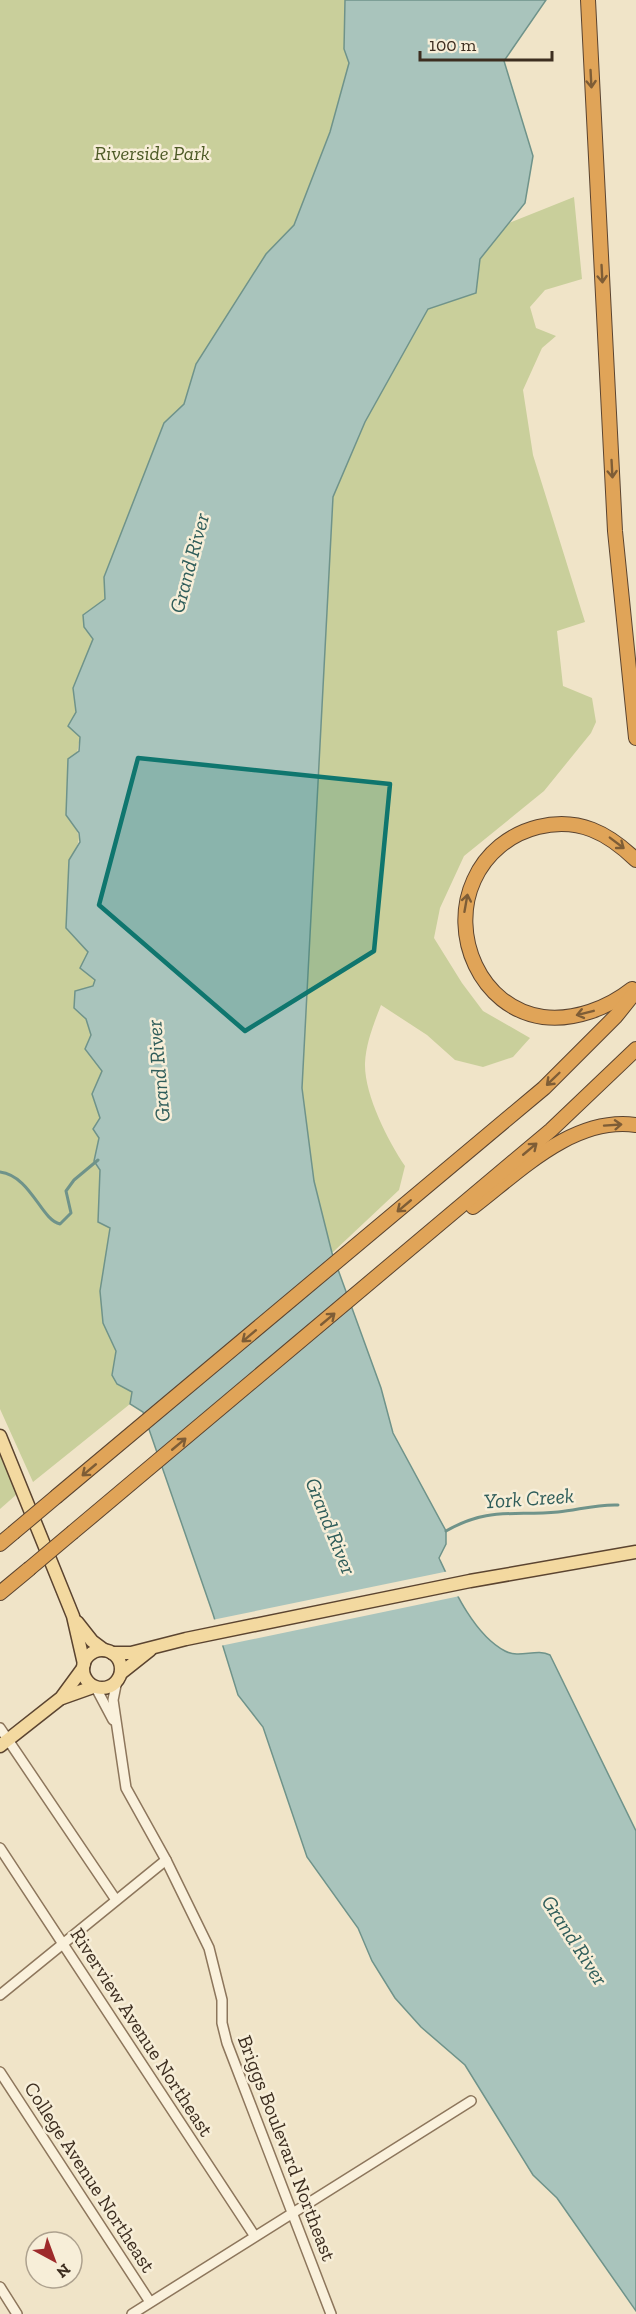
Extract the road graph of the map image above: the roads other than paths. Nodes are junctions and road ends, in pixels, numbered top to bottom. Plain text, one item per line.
1 (588, 0) edge
2 (636, 738) edge
3 (636, 860) edge
4 (636, 986) edge
5 (636, 991) edge
6 (636, 1049) edge
7 (636, 1125) edge
8 (420, 1240) junction
9 (0, 1436) edge
10 (0, 1544) edge
11 (636, 1552) edge
12 (0, 1593) edge
13 (73, 1616) junction
14 (154, 1647) junction
15 (108, 1651) junction
16 (83, 1666) junction
17 (119, 1677) junction
18 (95, 1687) junction
19 (61, 1698) junction
20 (116, 1727) junction
21 (0, 1728) edge
22 (4, 1743) edge
23 (0, 1848) edge
24 (166, 1860) junction
25 (116, 1900) junction
26 (64, 1945) junction
27 (0, 1995) edge
28 (0, 2072) edge
29 (471, 2100) dead end
30 (292, 2211) junction
31 (254, 2235) junction
32 (0, 2288) edge
33 (150, 2302) junction
34 (16, 2314) edge
35 (132, 2314) edge
36 (332, 2314) edge

1 -> 2 highway
4 -> 3 highway
5 -> 10 highway, bridge
8 -> 6 highway
8 -> 7 highway
12 -> 8 highway, bridge
9 - 13 main road
11 - 14 main road
13 - 15 main road
13 - 16 main road
14 - 15 main road
14 - 17 main road
15 - 16 main road
15 - 17 main road
16 - 18 main road
16 - 19 main road
17 - 18 main road
17 - 20 street, Briggs Boulevard Northeast
18 - 19 main road
18 - 20 street, Briggs Boulevard Northeast
19 - 22 main road
20 - 24 street, Briggs Boulevard Northeast
21 - 22 street
22 - 25 street
23 - 26 street, Riverview Avenue Northeast
24 - 25 street
24 - 30 street, Briggs Boulevard Northeast
25 - 26 street
26 - 27 street
26 - 31 street, Riverview Avenue Northeast
28 - 33 street, College Avenue Northeast
29 - 30 street
30 - 31 street
30 - 36 street, Briggs Boulevard Northeast
31 - 33 street
32 - 34 street
33 - 35 street

